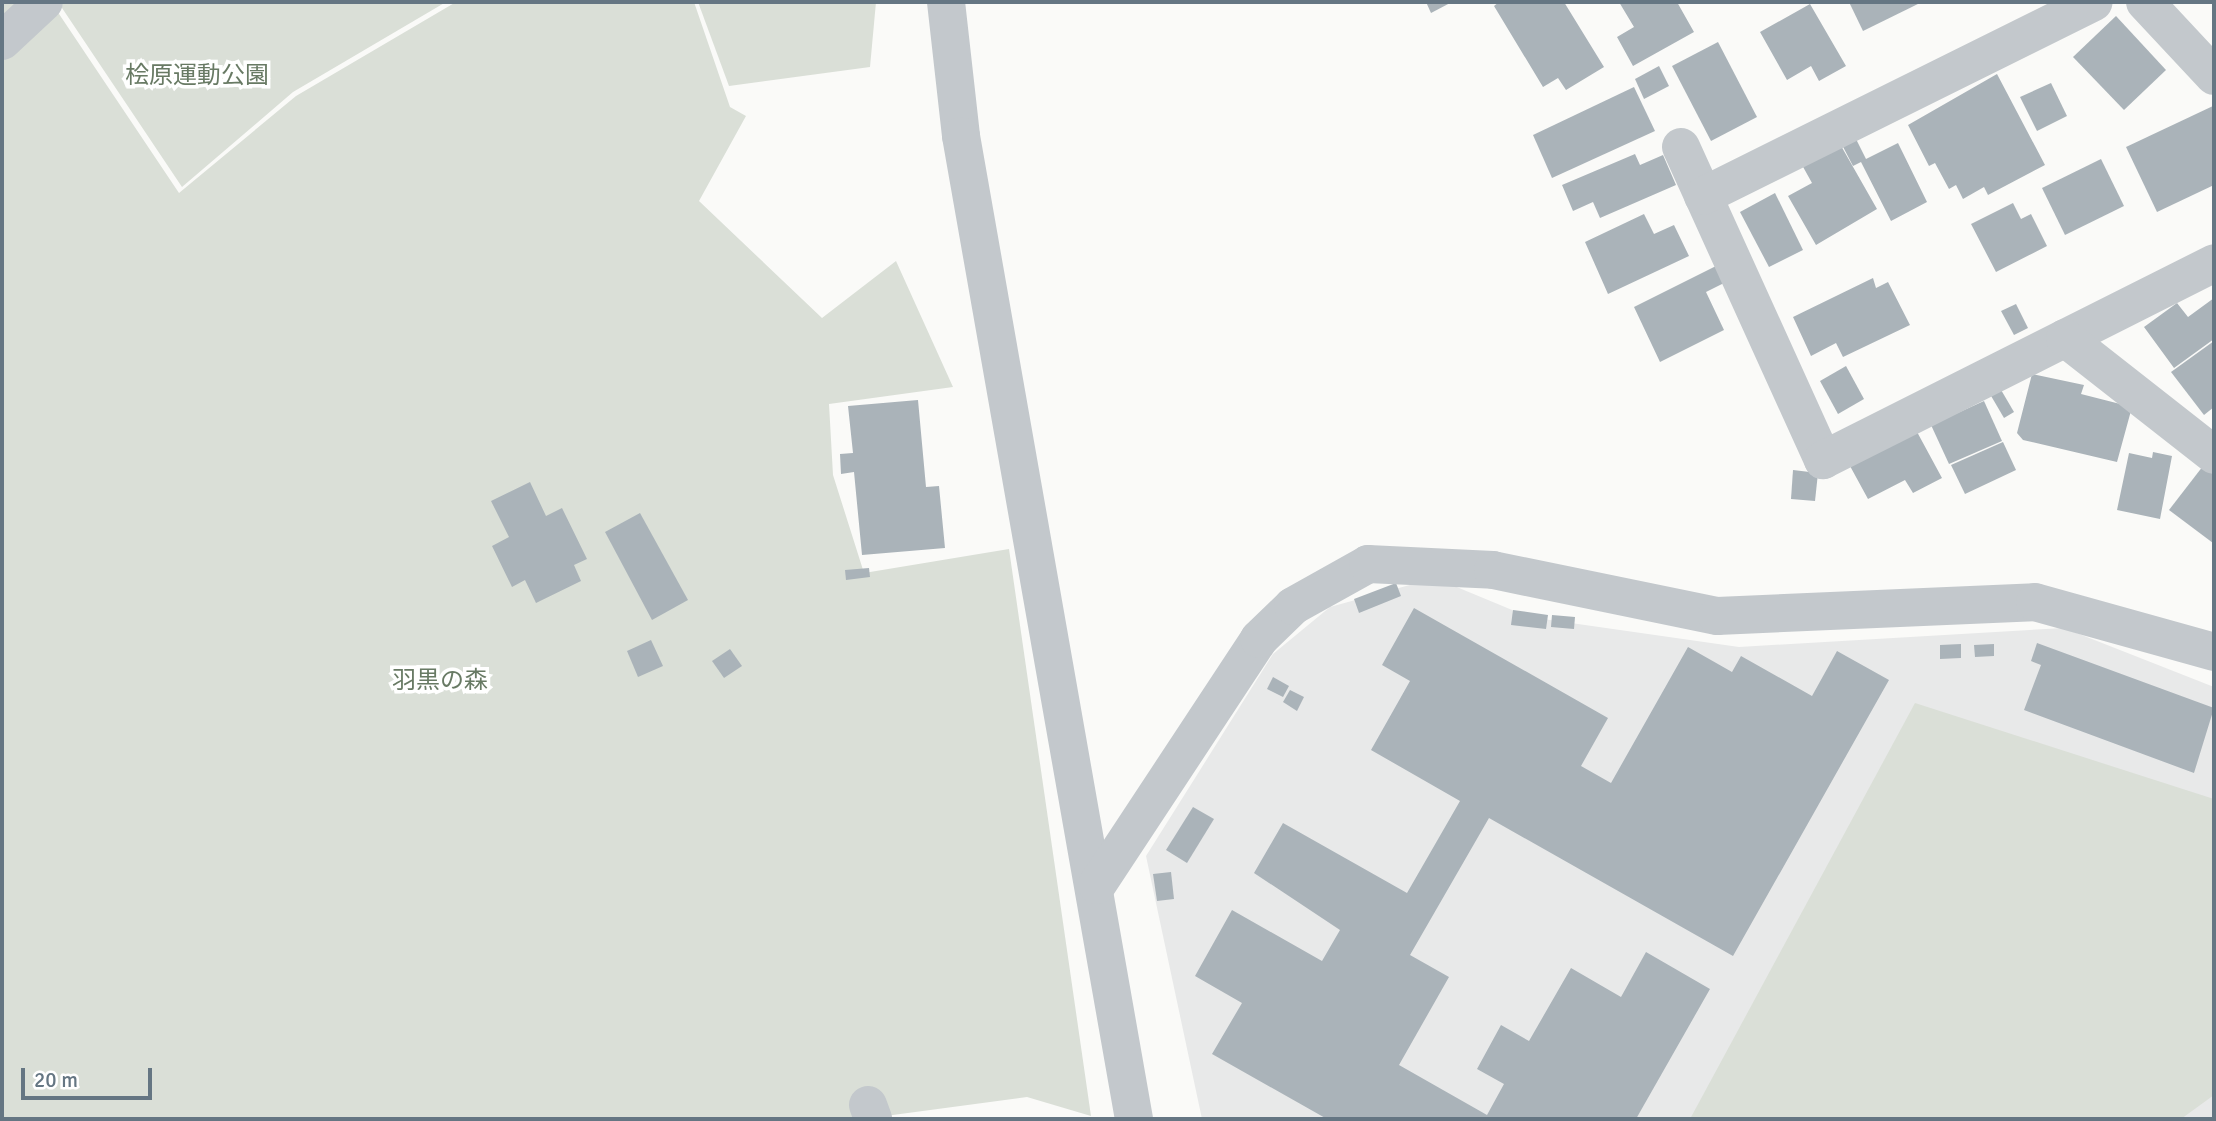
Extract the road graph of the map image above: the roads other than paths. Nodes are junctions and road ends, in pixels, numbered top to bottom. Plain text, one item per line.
1 (44, 2) edge
2 (946, 2) edge
3 (2094, 2) edge
4 (2145, 2) edge
5 (2, 41) edge
6 (2214, 76) edge
7 (1681, 147) dead end
8 (1703, 196) junction
9 (2214, 263) edge
10 (2065, 338) junction
11 (2214, 455) edge
12 (2214, 652) edge
13 (1097, 885) junction
14 (1135, 1119) edge

1 - 5 street
2 - 13 street
3 - 8 street
4 - 6 street
7 - 8 street
8 - 10 street
9 - 10 street
10 - 11 street
12 - 13 street
13 - 14 street

